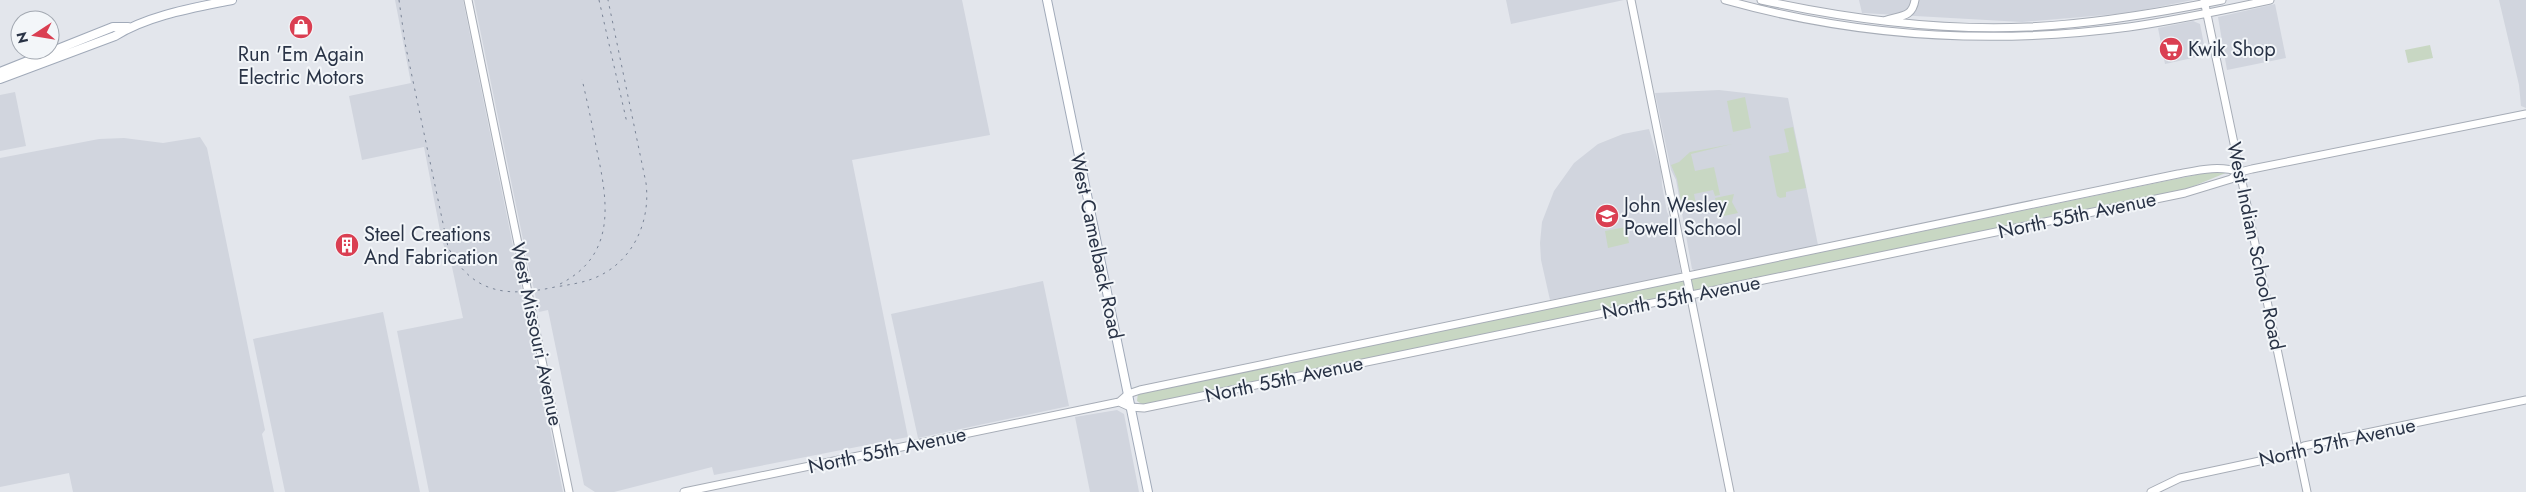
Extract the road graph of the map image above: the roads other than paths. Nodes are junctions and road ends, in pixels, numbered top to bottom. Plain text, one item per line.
1 (232, 0) edge
2 (468, 0) edge
3 (1047, 0) edge
4 (1631, 0) edge
5 (1725, 0) edge
6 (1761, 0) edge
7 (1915, 0) edge
8 (2222, 0) edge
9 (2270, 0) edge
10 (2205, 2) edge
11 (2207, 13) junction
12 (2138, 16) junction
13 (1881, 22) junction
14 (130, 27) junction
15 (2106, 30) junction
16 (0, 72) edge
17 (0, 79) edge
18 (2526, 114) edge
19 (2240, 172) junction
20 (1687, 276) junction
21 (1691, 296) junction
22 (1128, 394) junction
23 (2526, 400) edge
24 (1119, 402) junction
25 (1130, 407) junction
26 (2299, 450) junction
27 (569, 492) edge
28 (684, 492) edge
29 (1148, 492) edge
30 (1730, 492) edge
31 (2151, 492) edge
32 (2307, 492) edge

1 - 14 main road
2 - 27 street, West Missouri Avenue
3 - 22 main road, West Camelback Road
4 - 20 street
5 - 15 street
6 - 13 street
7 - 13 street
8 - 10 street
9 - 11 street
10 - 11 street, West Indian School Road
10 - 12 street
11 - 15 street
11 - 19 street, West Indian School Road
12 - 13 street
12 - 15 street
14 - 16 main road
14 - 17 main road
18 - 19 street, North 55th Avenue
19 - 20 street, North 55th Avenue
19 - 21 street, North 55th Avenue
19 - 26 street, West Indian School Road
20 - 21 street
20 - 22 street, North 55th Avenue
21 - 25 street, North 55th Avenue
21 - 30 street
22 - 24 street, North 55th Avenue
22 - 25 main road, West Camelback Road
23 - 26 street, North 57th Avenue
24 - 25 street, North 55th Avenue
24 - 28 street, North 55th Avenue
25 - 29 main road, West Camelback Road
26 - 31 street, North 57th Avenue
26 - 32 street, West Indian School Road

